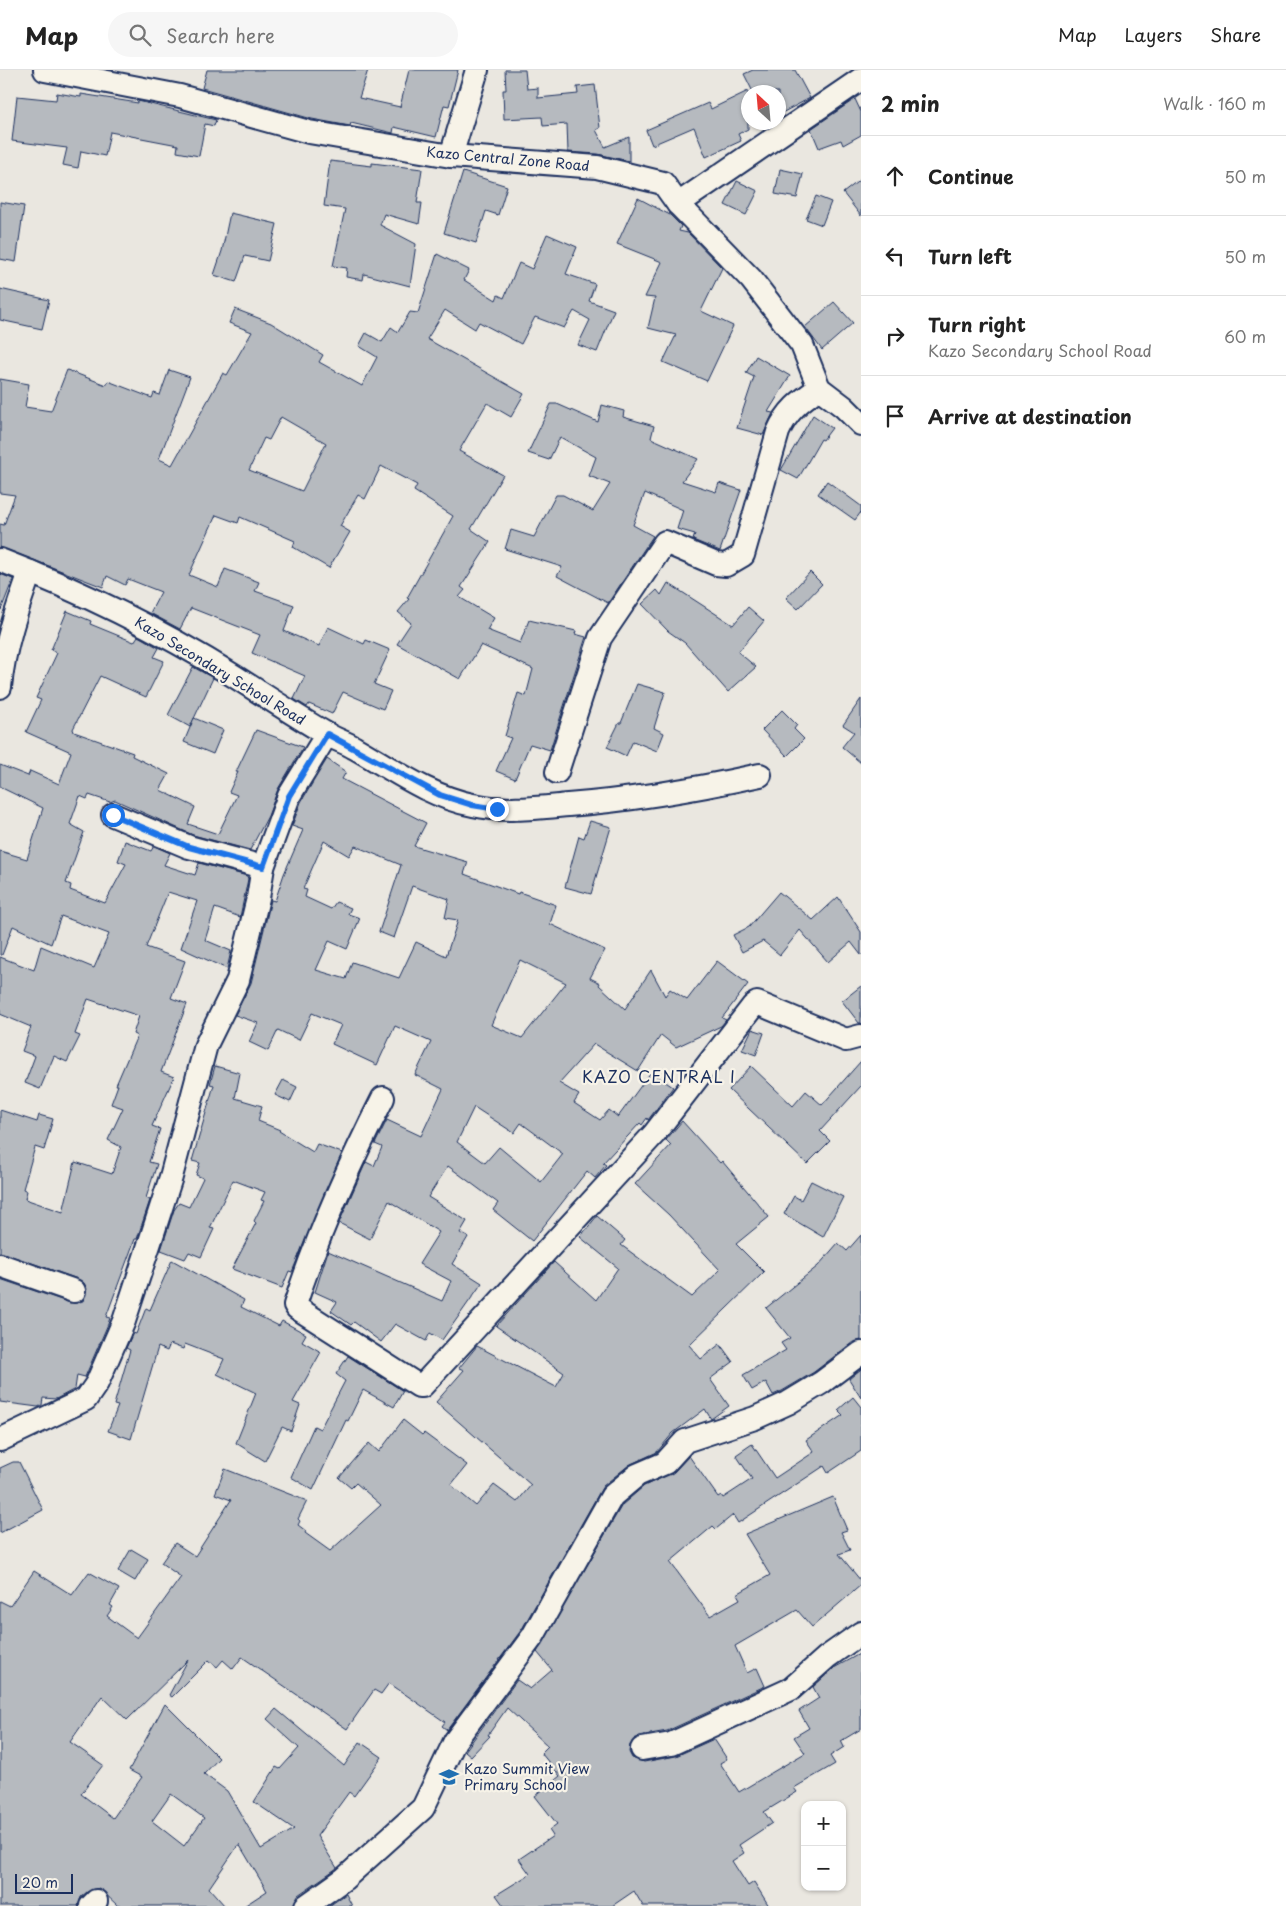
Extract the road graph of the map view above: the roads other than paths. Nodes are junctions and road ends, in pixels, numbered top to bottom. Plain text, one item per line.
1 (45, 70) edge
2 (477, 70) edge
3 (861, 79) edge
4 (451, 156) junction
5 (678, 204) junction
6 (819, 388) junction
7 (861, 424) edge
8 (0, 560) edge
9 (30, 572) junction
10 (0, 687) edge
11 (327, 734) junction
12 (557, 772) dead end
13 (760, 775) dead end
14 (113, 815) dead end
15 (263, 867) junction
16 (861, 1036) edge
17 (384, 1098) dead end
18 (0, 1265) edge
19 (74, 1291) dead end
20 (861, 1353) edge
21 (0, 1440) edge
22 (861, 1633) edge
23 (642, 1749) dead end
24 (306, 1906) edge

1 - 4 street, Kazo Central Zone Road
2 - 4 street
3 - 5 street
4 - 5 street, Kazo Central Zone Road
5 - 6 street, Kazo Central Zone Road
6 - 7 street
6 - 12 street
8 - 9 street, Kazo Secondary School Road
9 - 10 street
9 - 11 street, Kazo Secondary School Road
11 - 13 street, Kazo Secondary School Road
11 - 15 street
14 - 15 street
15 - 21 street
16 - 17 street
18 - 19 street
20 - 24 street
22 - 23 street

